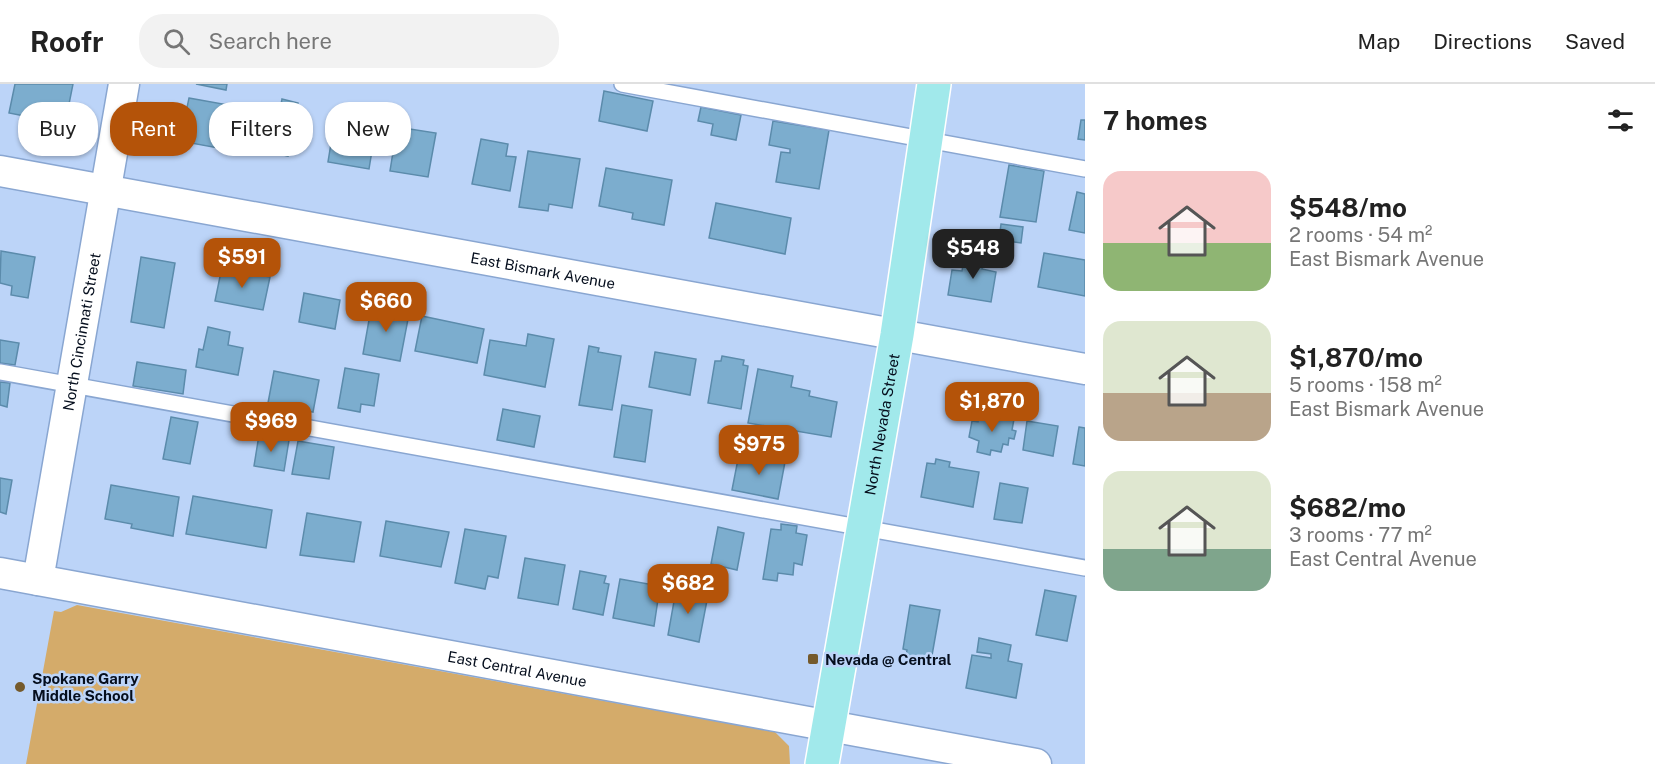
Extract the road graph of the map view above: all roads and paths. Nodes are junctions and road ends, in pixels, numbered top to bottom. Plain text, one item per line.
1 (124, 84) edge
2 (622, 84) edge
3 (934, 84) edge
4 (925, 139) junction
5 (1085, 169) edge
6 (0, 171) edge
7 (105, 190) junction
8 (897, 335) junction
9 (1085, 369) edge
10 (0, 372) edge
11 (72, 385) junction
12 (862, 529) junction
13 (1085, 568) edge
14 (0, 573) edge
15 (38, 580) junction
16 (828, 727) junction
17 (822, 764) edge
18 (1036, 764) edge

1 - 7 street, North Cincinnati Street
2 - 4 lane
3 - 4 main road, North Nevada Street
4 - 5 lane
4 - 8 main road, North Nevada Street
6 - 7 street, East Bismark Avenue
7 - 8 street, East Bismark Avenue
7 - 11 street, North Cincinnati Street
8 - 9 street, East Bismark Avenue
8 - 12 main road, North Nevada Street
10 - 11 lane
11 - 12 lane
11 - 15 street, North Cincinnati Street
12 - 13 lane
12 - 16 main road, North Nevada Street
14 - 15 street, East Central Avenue
15 - 16 street, East Central Avenue
16 - 17 main road, North Nevada Street
16 - 18 street, East Central Avenue

